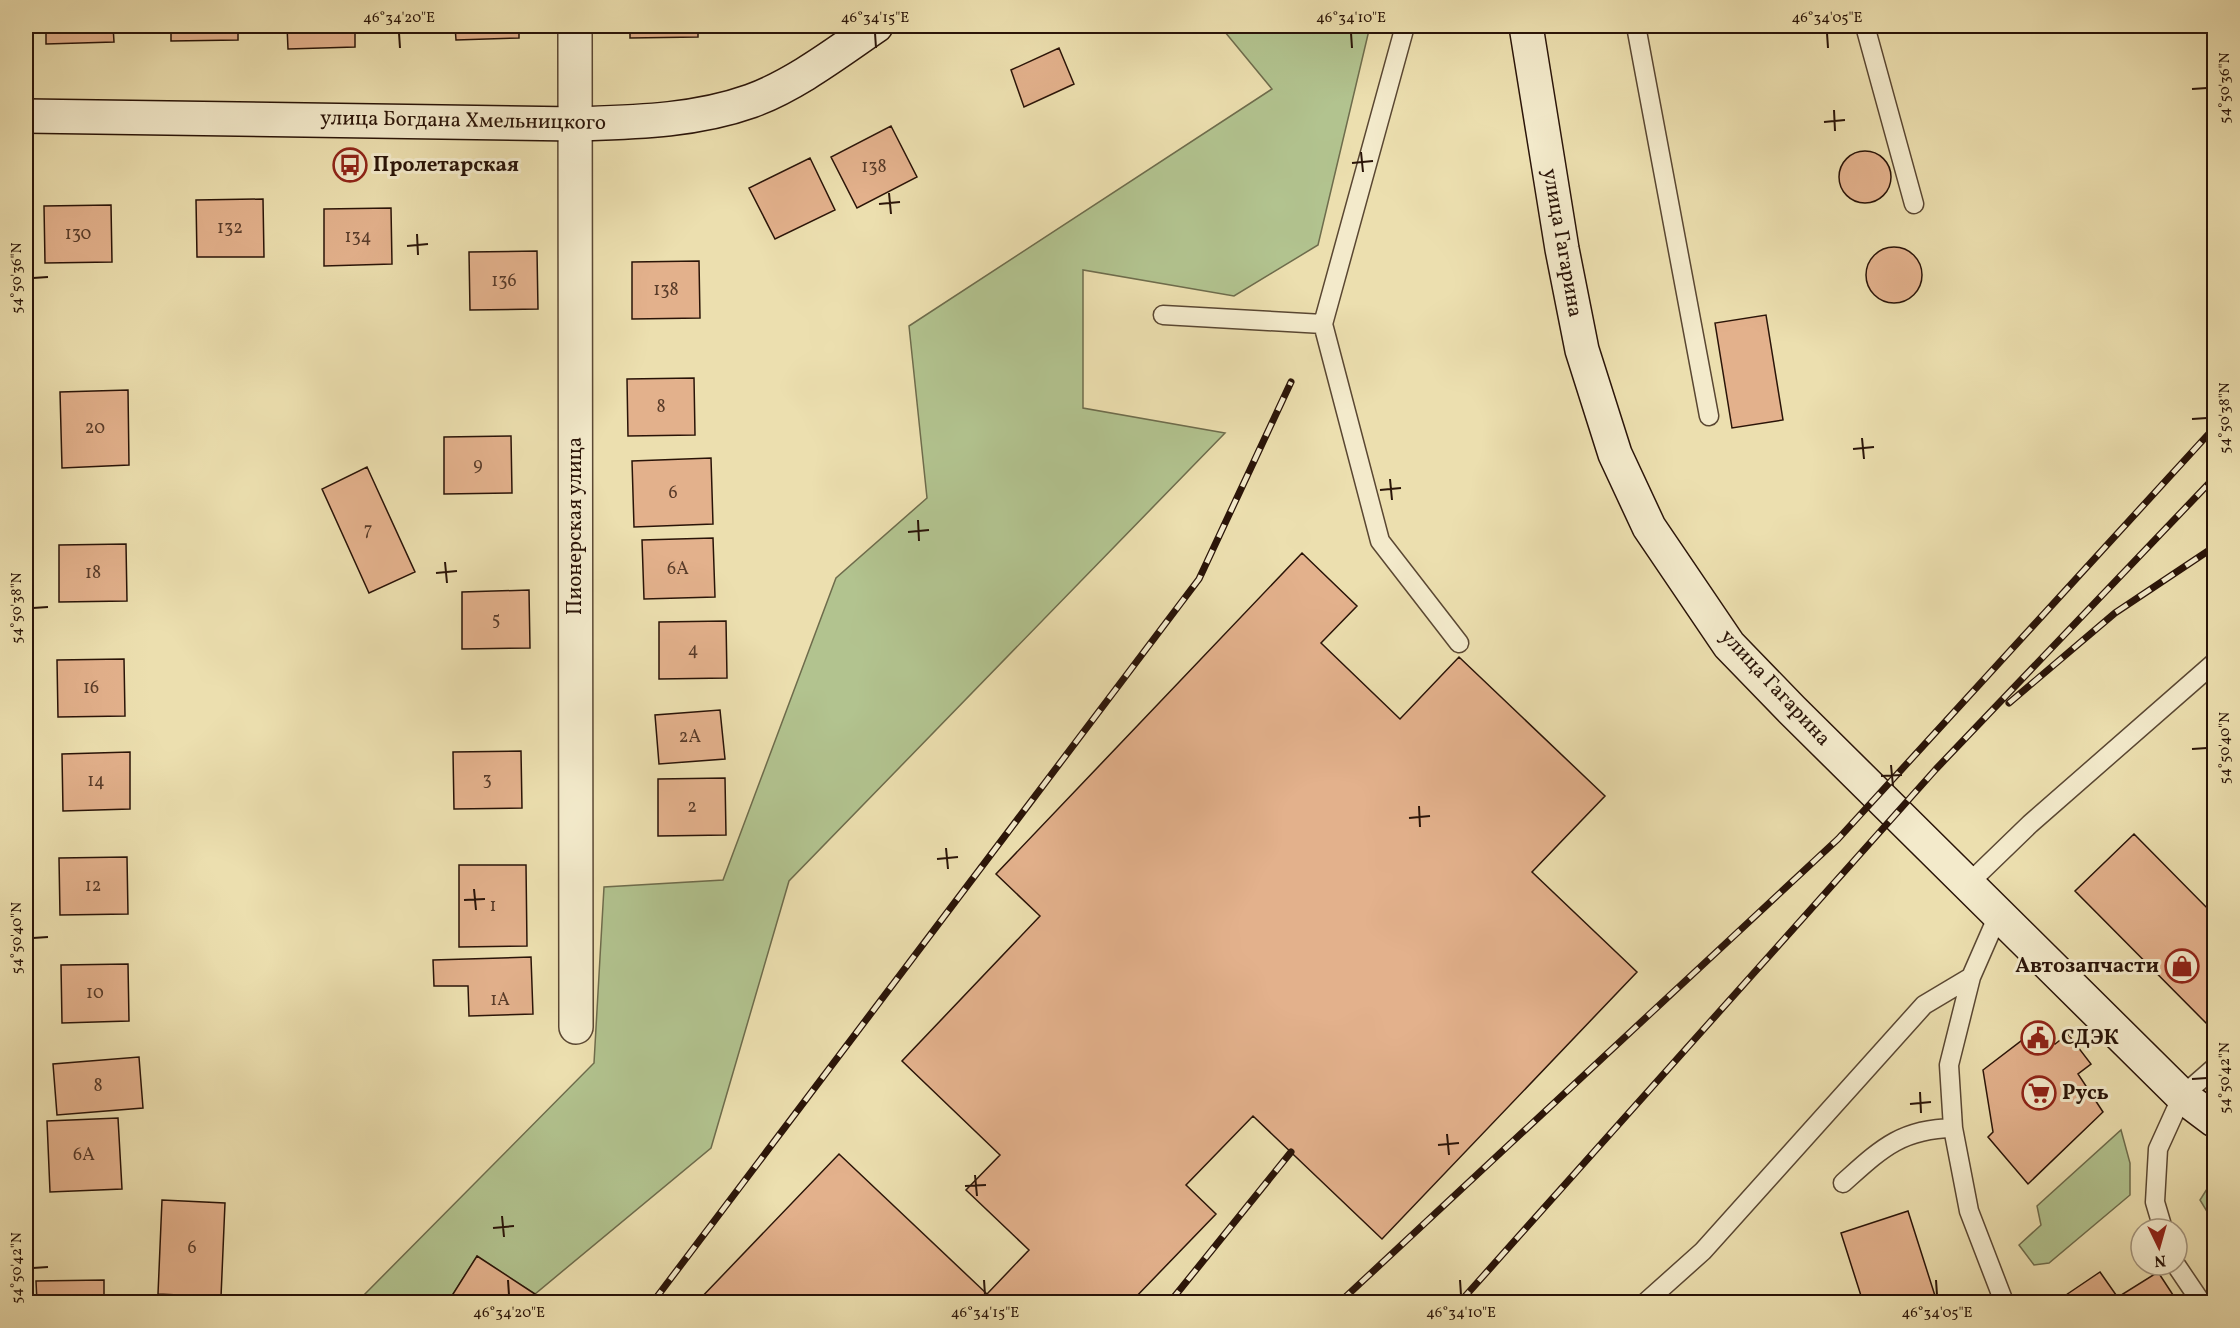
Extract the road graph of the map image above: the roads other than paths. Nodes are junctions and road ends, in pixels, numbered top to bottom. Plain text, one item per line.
1 (575, 26) edge
2 (876, 26) edge
3 (1405, 26) edge
4 (1526, 26) edge
5 (1636, 26) edge
6 (1865, 26) edge
7 (26, 116) edge
8 (576, 124) junction
9 (1914, 204) dead end
10 (1163, 315) dead end
11 (1323, 324) junction
12 (1709, 416) dead end
13 (1459, 643) dead end
14 (2214, 663) edge
15 (1969, 883) junction
16 (1999, 913) junction
17 (1971, 977) junction
18 (576, 1027) dead end
19 (2214, 1068) edge
20 (2182, 1096) junction
21 (2214, 1120) edge
22 (1953, 1128) junction
23 (1843, 1183) dead end
24 (2159, 1217) edge
25 (2184, 1277) edge
26 (1646, 1302) edge
27 (2004, 1302) edge
28 (2201, 1302) edge

1 - 8 main road, Пионерская улица
2 - 8 main road, улица Богдана Хмельницкого
3 - 11 lane
4 - 15 main road, улица Гагарина
5 - 12 lane
6 - 9 lane
7 - 8 main road, улица Богдана Хмельницкого
8 - 18 main road, Пионерская улица
10 - 11 lane
11 - 13 lane
14 - 15 lane
15 - 16 main road, улица Гагарина
16 - 17 lane
16 - 20 main road, улица Гагарина
17 - 22 lane
17 - 26 lane
19 - 20 lane
20 - 21 main road, улица Гагарина
20 - 24 lane
22 - 23 lane
22 - 27 lane
25 - 28 lane

